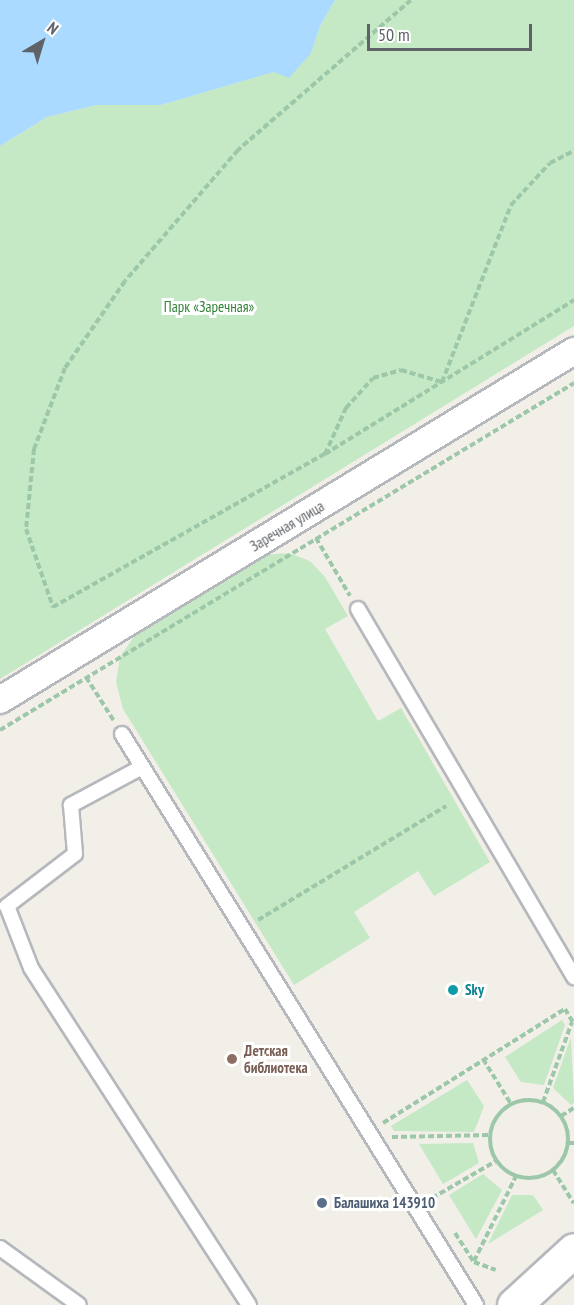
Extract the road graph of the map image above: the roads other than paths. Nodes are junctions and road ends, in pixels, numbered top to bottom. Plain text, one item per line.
1 (574, 351) edge
2 (358, 609) road end
3 (0, 700) edge
4 (122, 734) road end
5 (142, 767) junction
6 (574, 977) edge
7 (0, 1248) edge
8 (574, 1250) edge
9 (79, 1305) edge
10 (249, 1305) edge
11 (476, 1305) edge
12 (514, 1305) edge

1 - 3 street, Заречная улица
2 - 6 lane
4 - 5 lane
5 - 10 lane
5 - 11 lane
7 - 9 lane
8 - 12 main road

